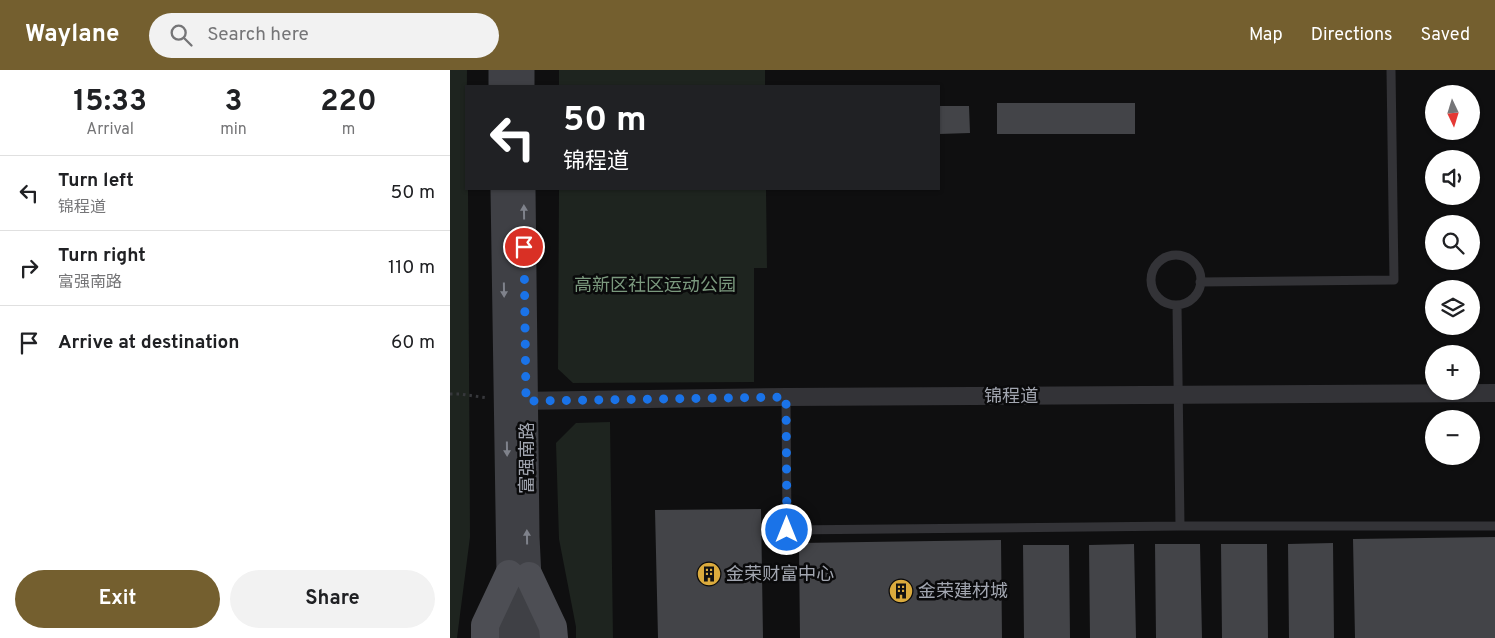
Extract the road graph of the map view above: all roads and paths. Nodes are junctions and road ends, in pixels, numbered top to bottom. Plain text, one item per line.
1 (501, 70) edge
2 (522, 70) edge
3 (1391, 70) edge
4 (501, 85) edge
5 (522, 85) edge
6 (503, 190) edge
7 (523, 190) edge
8 (1200, 282) junction
9 (1177, 305) junction
10 (1495, 393) edge
11 (450, 394) edge
12 (1178, 395) junction
13 (786, 397) junction
14 (516, 401) junction
15 (1180, 526) junction
16 (1495, 526) edge
17 (519, 575) junction
18 (485, 638) edge
19 (507, 638) edge
20 (532, 638) edge
21 (554, 638) edge

1 - 4 main road
2 - 5 main road
3 - 8 lane
6 -> 14 main road, 富强南路
14 -> 7 main road, 富强南路
8 - 9 lane
8 - 9 lane
9 - 12 lane
10 - 12 street, 锦程道
11 - 14 path
12 - 13 street, 锦程道
12 - 15 lane
13 - 14 street, 锦程道
13 - 15 lane
14 - 17 main road, 富强南路
15 - 16 lane
17 - 18 main road
17 - 19 main road, 富强南路
17 - 20 main road, 富强南路
17 - 21 main road

